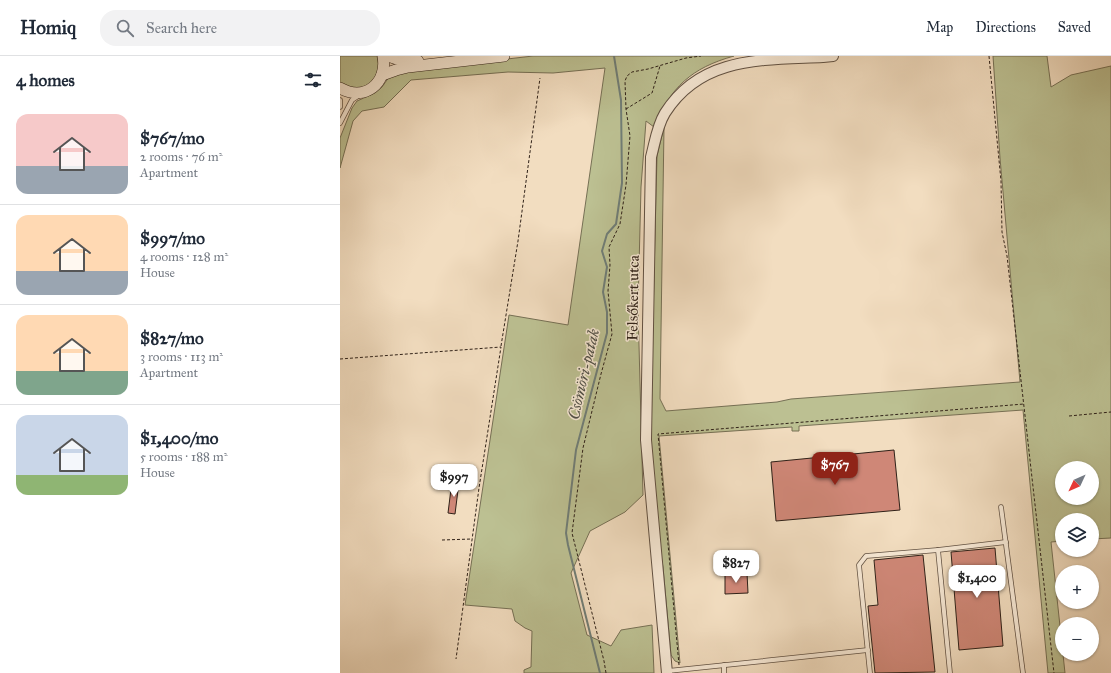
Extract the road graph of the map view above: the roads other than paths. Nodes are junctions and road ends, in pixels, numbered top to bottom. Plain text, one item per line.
1 (383, 56) edge
2 (388, 56) edge
3 (504, 56) edge
4 (833, 56) edge
5 (441, 63) junction
6 (382, 76) junction
7 (340, 88) edge
8 (363, 92) junction
9 (340, 100) edge
10 (340, 107) edge
11 (340, 123) edge
12 (1001, 507) dead end
13 (1006, 542) junction
14 (938, 550) junction
15 (868, 650) junction
16 (724, 665) junction
17 (667, 672) edge
18 (724, 673) edge
19 (870, 673) edge
20 (950, 673) edge
21 (1023, 673) edge

1 - 6 main road
2 - 5 main road
3 - 5 main road
4 - 17 street, Felsőkert utca
5 - 6 main road
6 - 8 main road
7 - 8 main road
8 - 11 lane
9 - 10 lane
12 - 13 lane
13 - 14 lane
13 - 21 lane
14 - 15 lane
14 - 20 lane
15 - 16 lane
15 - 19 lane
16 - 17 lane
16 - 18 lane

